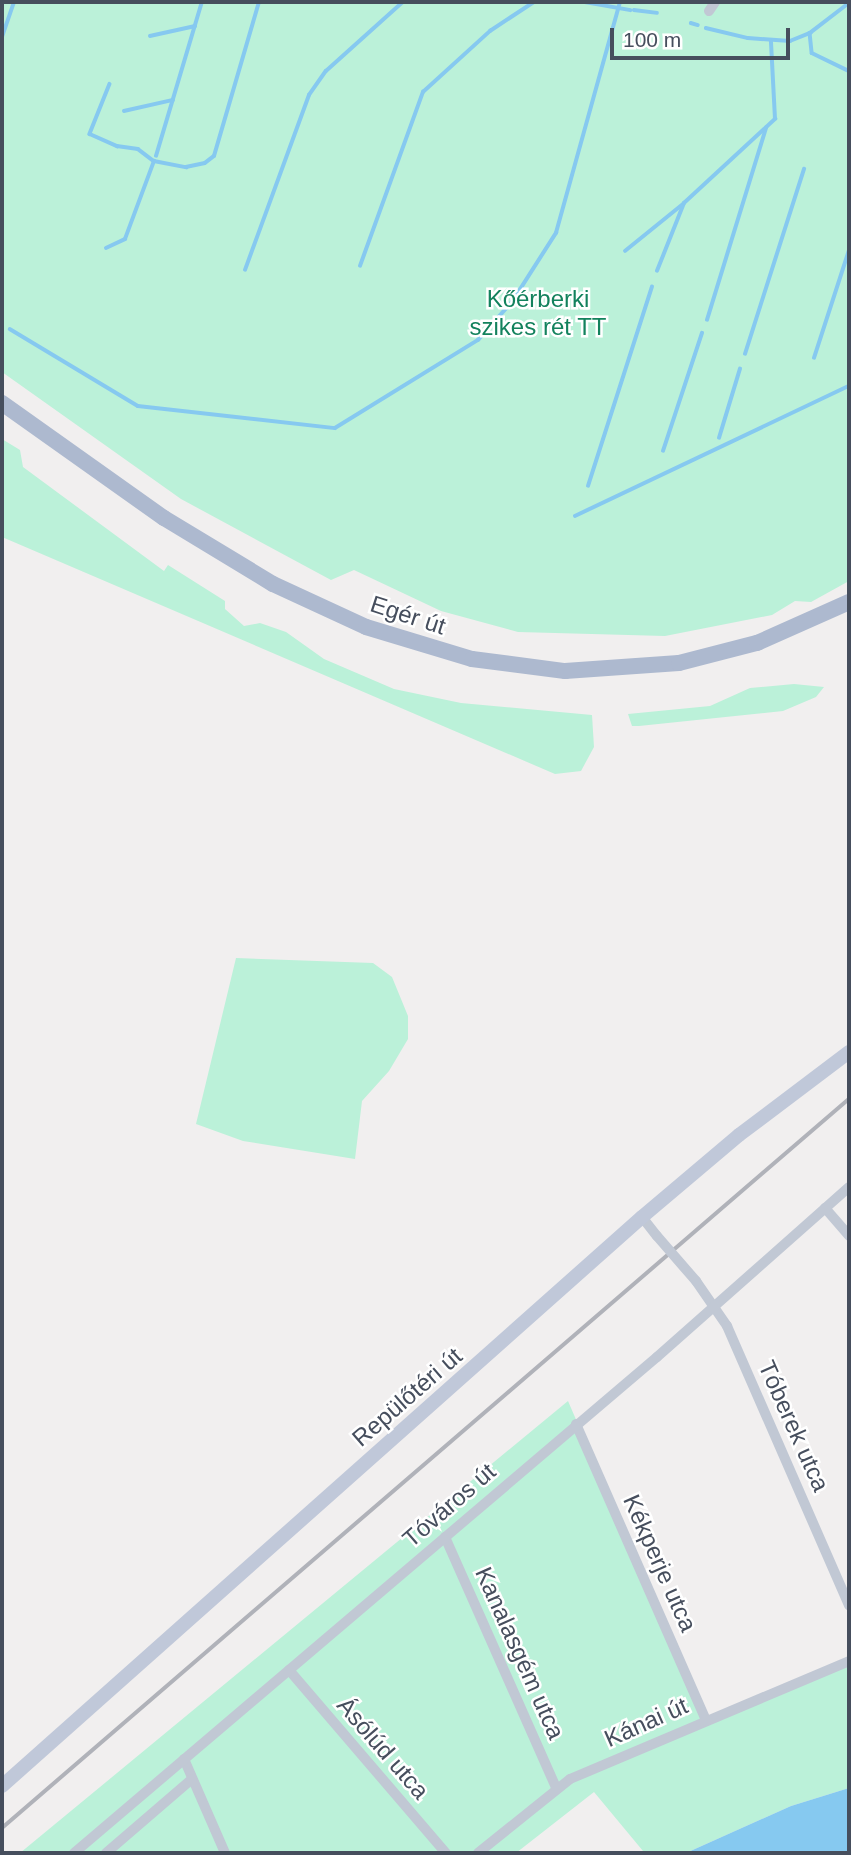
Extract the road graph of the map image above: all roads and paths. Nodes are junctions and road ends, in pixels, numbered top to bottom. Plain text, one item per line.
1 (2, 403) edge
2 (849, 602) edge
3 (849, 1052) edge
4 (849, 1187) edge
5 (825, 1208) junction
6 (642, 1217) junction
7 (849, 1236) edge
8 (715, 1304) junction
9 (576, 1424) junction
10 (445, 1536) junction
11 (849, 1605) edge
12 (849, 1661) edge
13 (289, 1670) junction
14 (705, 1718) junction
15 (184, 1759) junction
16 (192, 1779) junction
17 (2, 1786) edge
18 (556, 1787) junction
19 (74, 1853) edge
20 (106, 1853) edge
21 (225, 1853) edge
22 (446, 1853) edge
23 (478, 1853) edge

1 - 2 main road, Egér út
3 - 6 street, Repülőtéri út
4 - 5 street, Tóváros út
5 - 7 street
5 - 8 street, Tóváros út
6 - 8 street, Tóberek utca, bridge
6 - 17 street, Repülőtéri út
8 - 9 street, Tóváros út
8 - 11 street, Tóberek utca
9 - 10 street, Tóváros út
9 - 14 street, Kékperje utca
10 - 13 street, Tóváros út
10 - 18 street, Kanalasgém utca
12 - 14 street, Kánai út
13 - 15 street, Tóváros út
13 - 22 street, Ásólúd utca
14 - 18 street, Kánai út
15 - 16 street
15 - 19 street, Tóváros út
16 - 20 street
16 - 21 street
18 - 23 street, Kánai út

